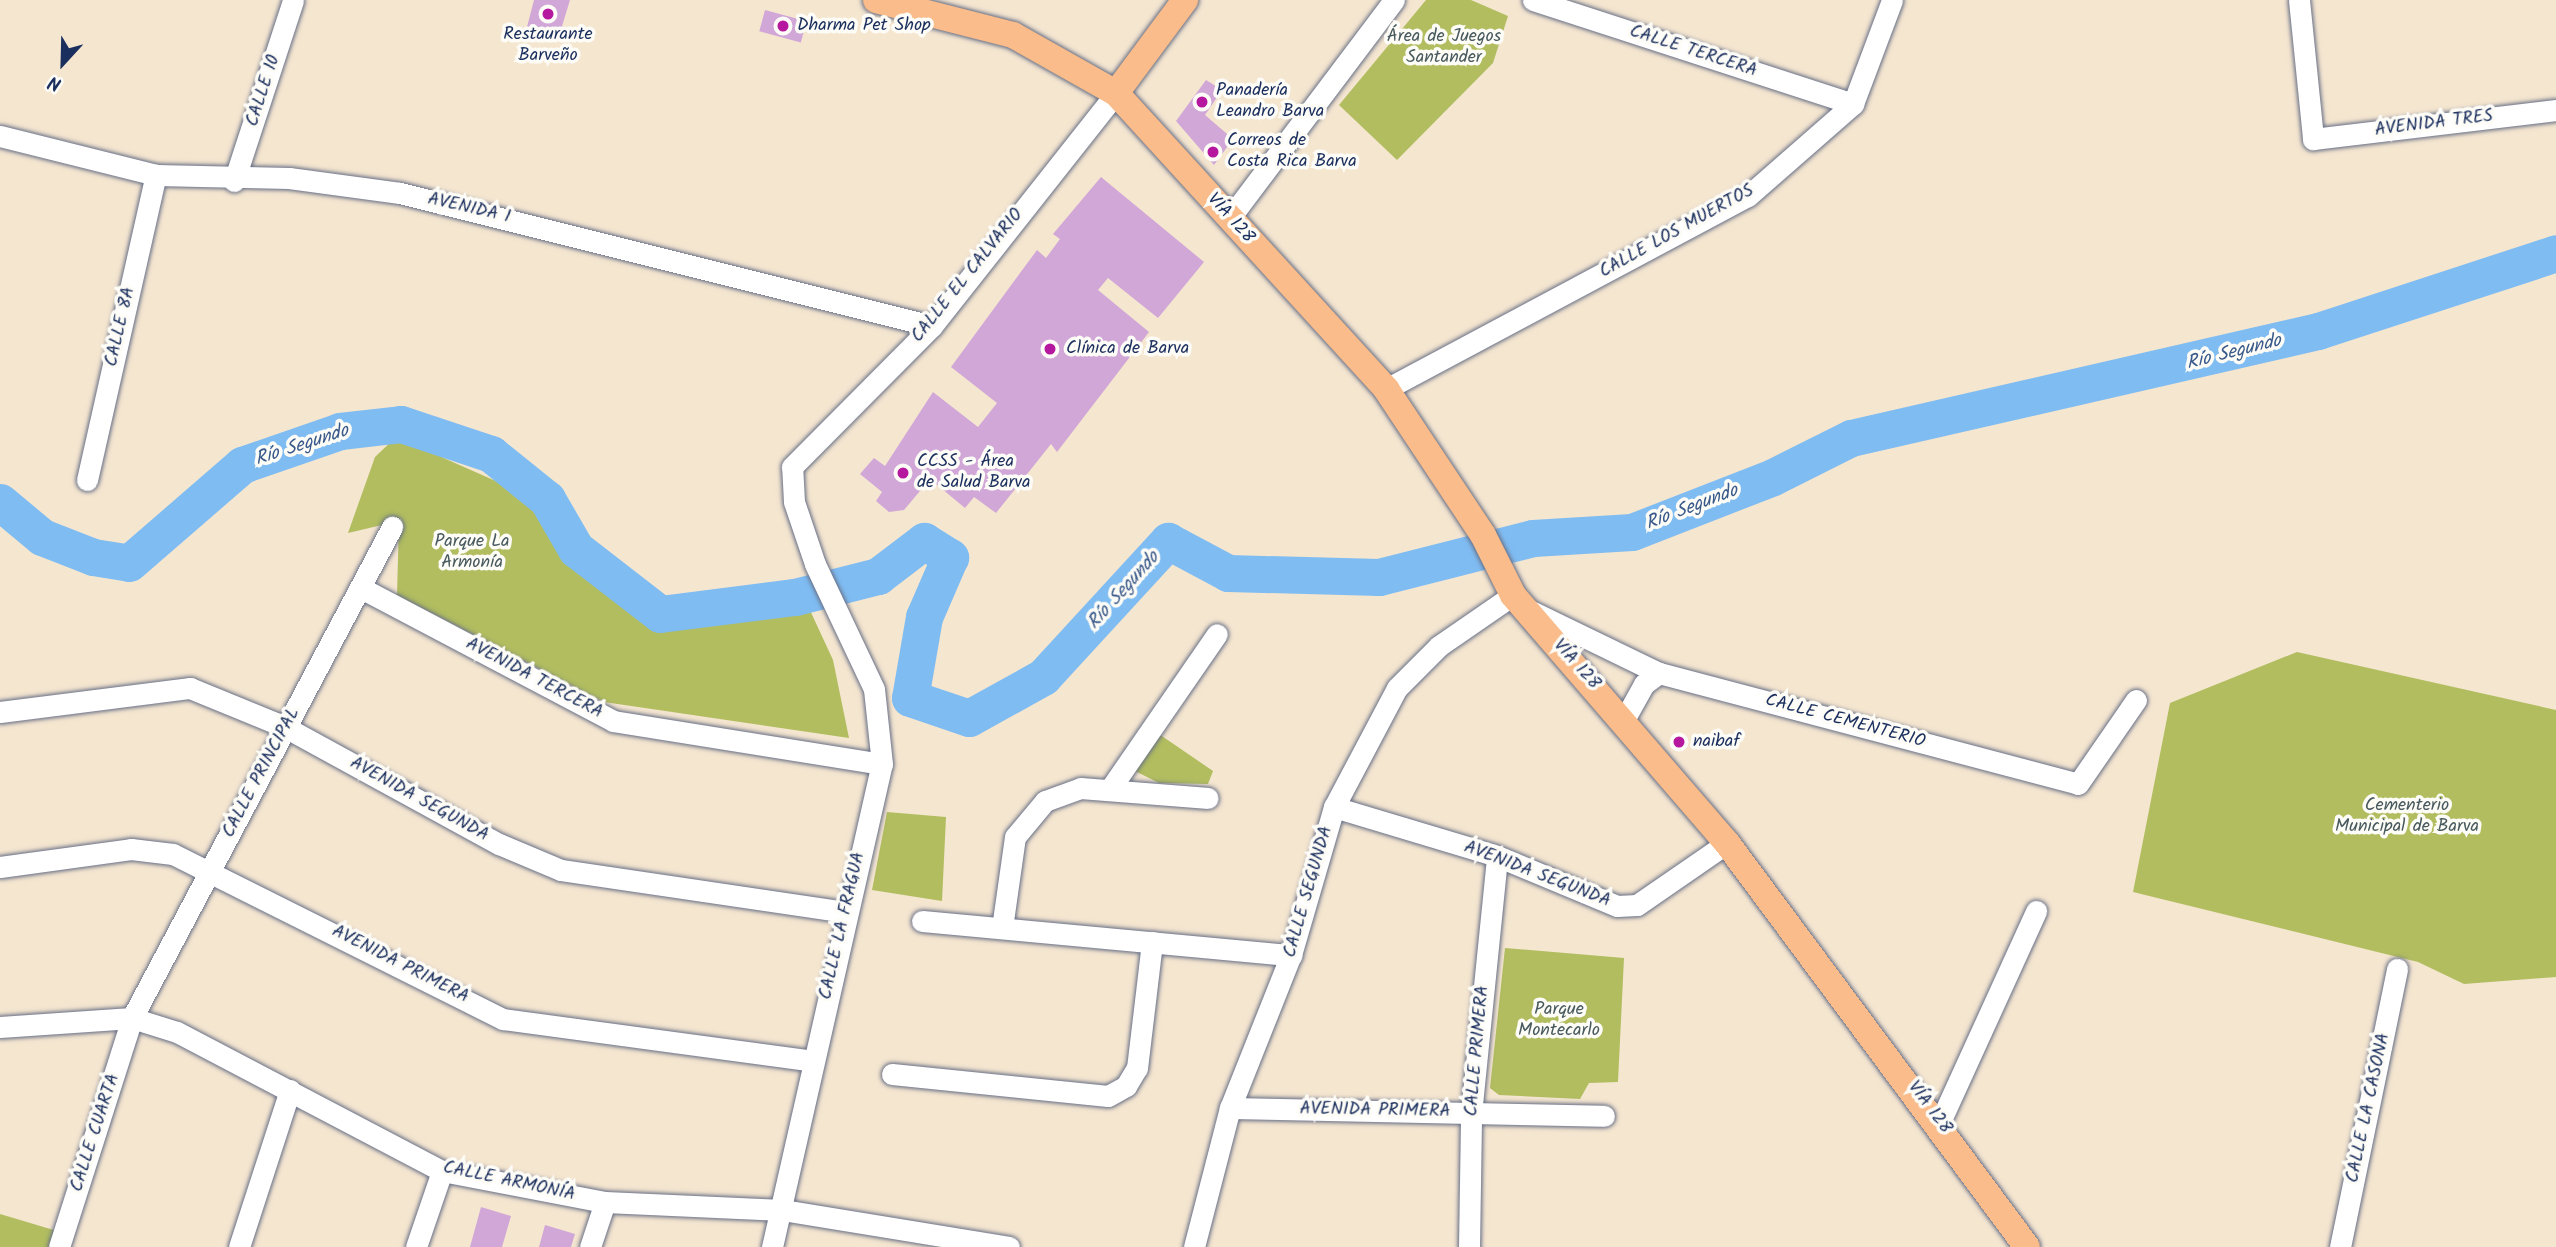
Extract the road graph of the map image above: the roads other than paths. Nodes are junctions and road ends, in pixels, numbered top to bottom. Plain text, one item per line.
1 (293, 0) edge
2 (876, 0) edge
3 (1185, 0) edge
4 (1394, 0) edge
5 (1533, 0) edge
6 (1892, 0) edge
7 (2299, 0) edge
8 (1116, 93) junction
9 (1853, 104) junction
10 (2556, 110) edge
11 (0, 136) edge
12 (156, 175) junction
13 (234, 181) junction
14 (1229, 219) junction
15 (932, 326) junction
16 (1386, 389) junction
17 (87, 480) dead end
18 (392, 527) dead end
19 (363, 589) junction
20 (1514, 594) junction
21 (838, 611) joint
22 (1217, 634) dead end
23 (1659, 673) junction
24 (2136, 700) dead end
25 (0, 712) edge
26 (1624, 720) junction
27 (285, 727) junction
28 (882, 764) junction
29 (1110, 789) junction
30 (1208, 798) dead end
31 (1334, 807) junction
32 (1727, 843) junction
33 (1497, 856) junction
34 (0, 867) edge
35 (212, 869) junction
36 (2036, 911) dead end
37 (845, 912) junction
38 (922, 921) dead end
39 (1002, 928) junction
40 (1152, 942) junction
41 (1291, 955) junction
42 (2397, 969) dead end
43 (132, 1018) junction
44 (0, 1027) edge
45 (812, 1061) junction
46 (892, 1074) dead end
47 (290, 1090) junction
48 (1230, 1108) junction
49 (1471, 1114) junction
50 (1604, 1115) dead end
51 (1940, 1122) junction
52 (442, 1171) junction
53 (605, 1202) junction
54 (783, 1210) junction
55 (59, 1247) edge
56 (239, 1247) edge
57 (416, 1247) edge
58 (590, 1247) edge
59 (772, 1247) edge
60 (1009, 1247) edge
61 (1195, 1247) edge
62 (1469, 1247) edge
63 (2027, 1247) edge
64 (2340, 1247) edge

1 - 13 street, CALLE 10
2 - 8 main road, VÍA 128
3 - 8 main road
4 - 14 street
5 - 9 street, CALLE TERCERA
6 - 9 street, CALLE LOS MUERTOS
7 - 10 street, AVENIDA TRES
8 - 14 main road, VÍA 128
8 - 15 street, CALLE EL CALVARIO
9 - 16 street, CALLE LOS MUERTOS
11 - 12 street, AVENIDA 1
12 - 13 street, AVENIDA 1
12 - 17 street, CALLE 8A
13 - 15 street, AVENIDA 1
14 - 16 main road, VÍA 128
15 - 21 street, CALLE EL CALVARIO
16 - 20 main road, VÍA 128
18 - 19 street, CALLE PRINCIPAL
19 - 27 street, CALLE PRINCIPAL
19 - 28 street, AVENIDA TERCERA
20 - 23 street, CALLE CEMENTERIO
20 - 26 main road, VÍA 128
20 - 31 street, CALLE SEGUNDA
21 - 28 street, CALLE LA FRAGUA
22 - 29 street
23 - 24 street, CALLE CEMENTERIO
23 - 26 street
25 - 27 street, AVENIDA SEGUNDA
26 - 32 main road, VÍA 128
27 - 35 street, CALLE PRINCIPAL
27 - 37 street, AVENIDA SEGUNDA
28 - 37 street, CALLE LA FRAGUA
29 - 30 street
29 - 39 street
31 - 33 street, AVENIDA SEGUNDA
31 - 41 street, CALLE SEGUNDA
32 - 33 street, AVENIDA SEGUNDA
32 - 51 main road, VÍA 128
33 - 49 street, CALLE PRIMERA
34 - 35 street, AVENIDA PRIMERA
35 - 43 street, CALLE PRINCIPAL
35 - 45 street, AVENIDA PRIMERA
36 - 51 street
37 - 45 street, CALLE LA FRAGUA
38 - 39 street
39 - 40 street
40 - 41 street
40 - 46 street
41 - 48 street, CALLE SEGUNDA
42 - 64 street, CALLE LA CASONA
43 - 44 street, CALLE ARMONÍA
43 - 47 street, CALLE ARMONÍA
43 - 55 street, CALLE CUARTA
45 - 54 street, CALLE LA FRAGUA
47 - 52 street, CALLE ARMONÍA
47 - 56 street
48 - 49 street, AVENIDA PRIMERA
48 - 61 street, CALLE SEGUNDA
49 - 50 street, AVENIDA PRIMERA
49 - 62 street, CALLE PRIMERA
51 - 63 main road, VÍA 128
52 - 53 street, CALLE ARMONÍA
52 - 57 street
53 - 54 street, CALLE ARMONÍA
53 - 58 street
54 - 59 street, CALLE LA FRAGUA
54 - 60 street, CALLE ARMONÍA

